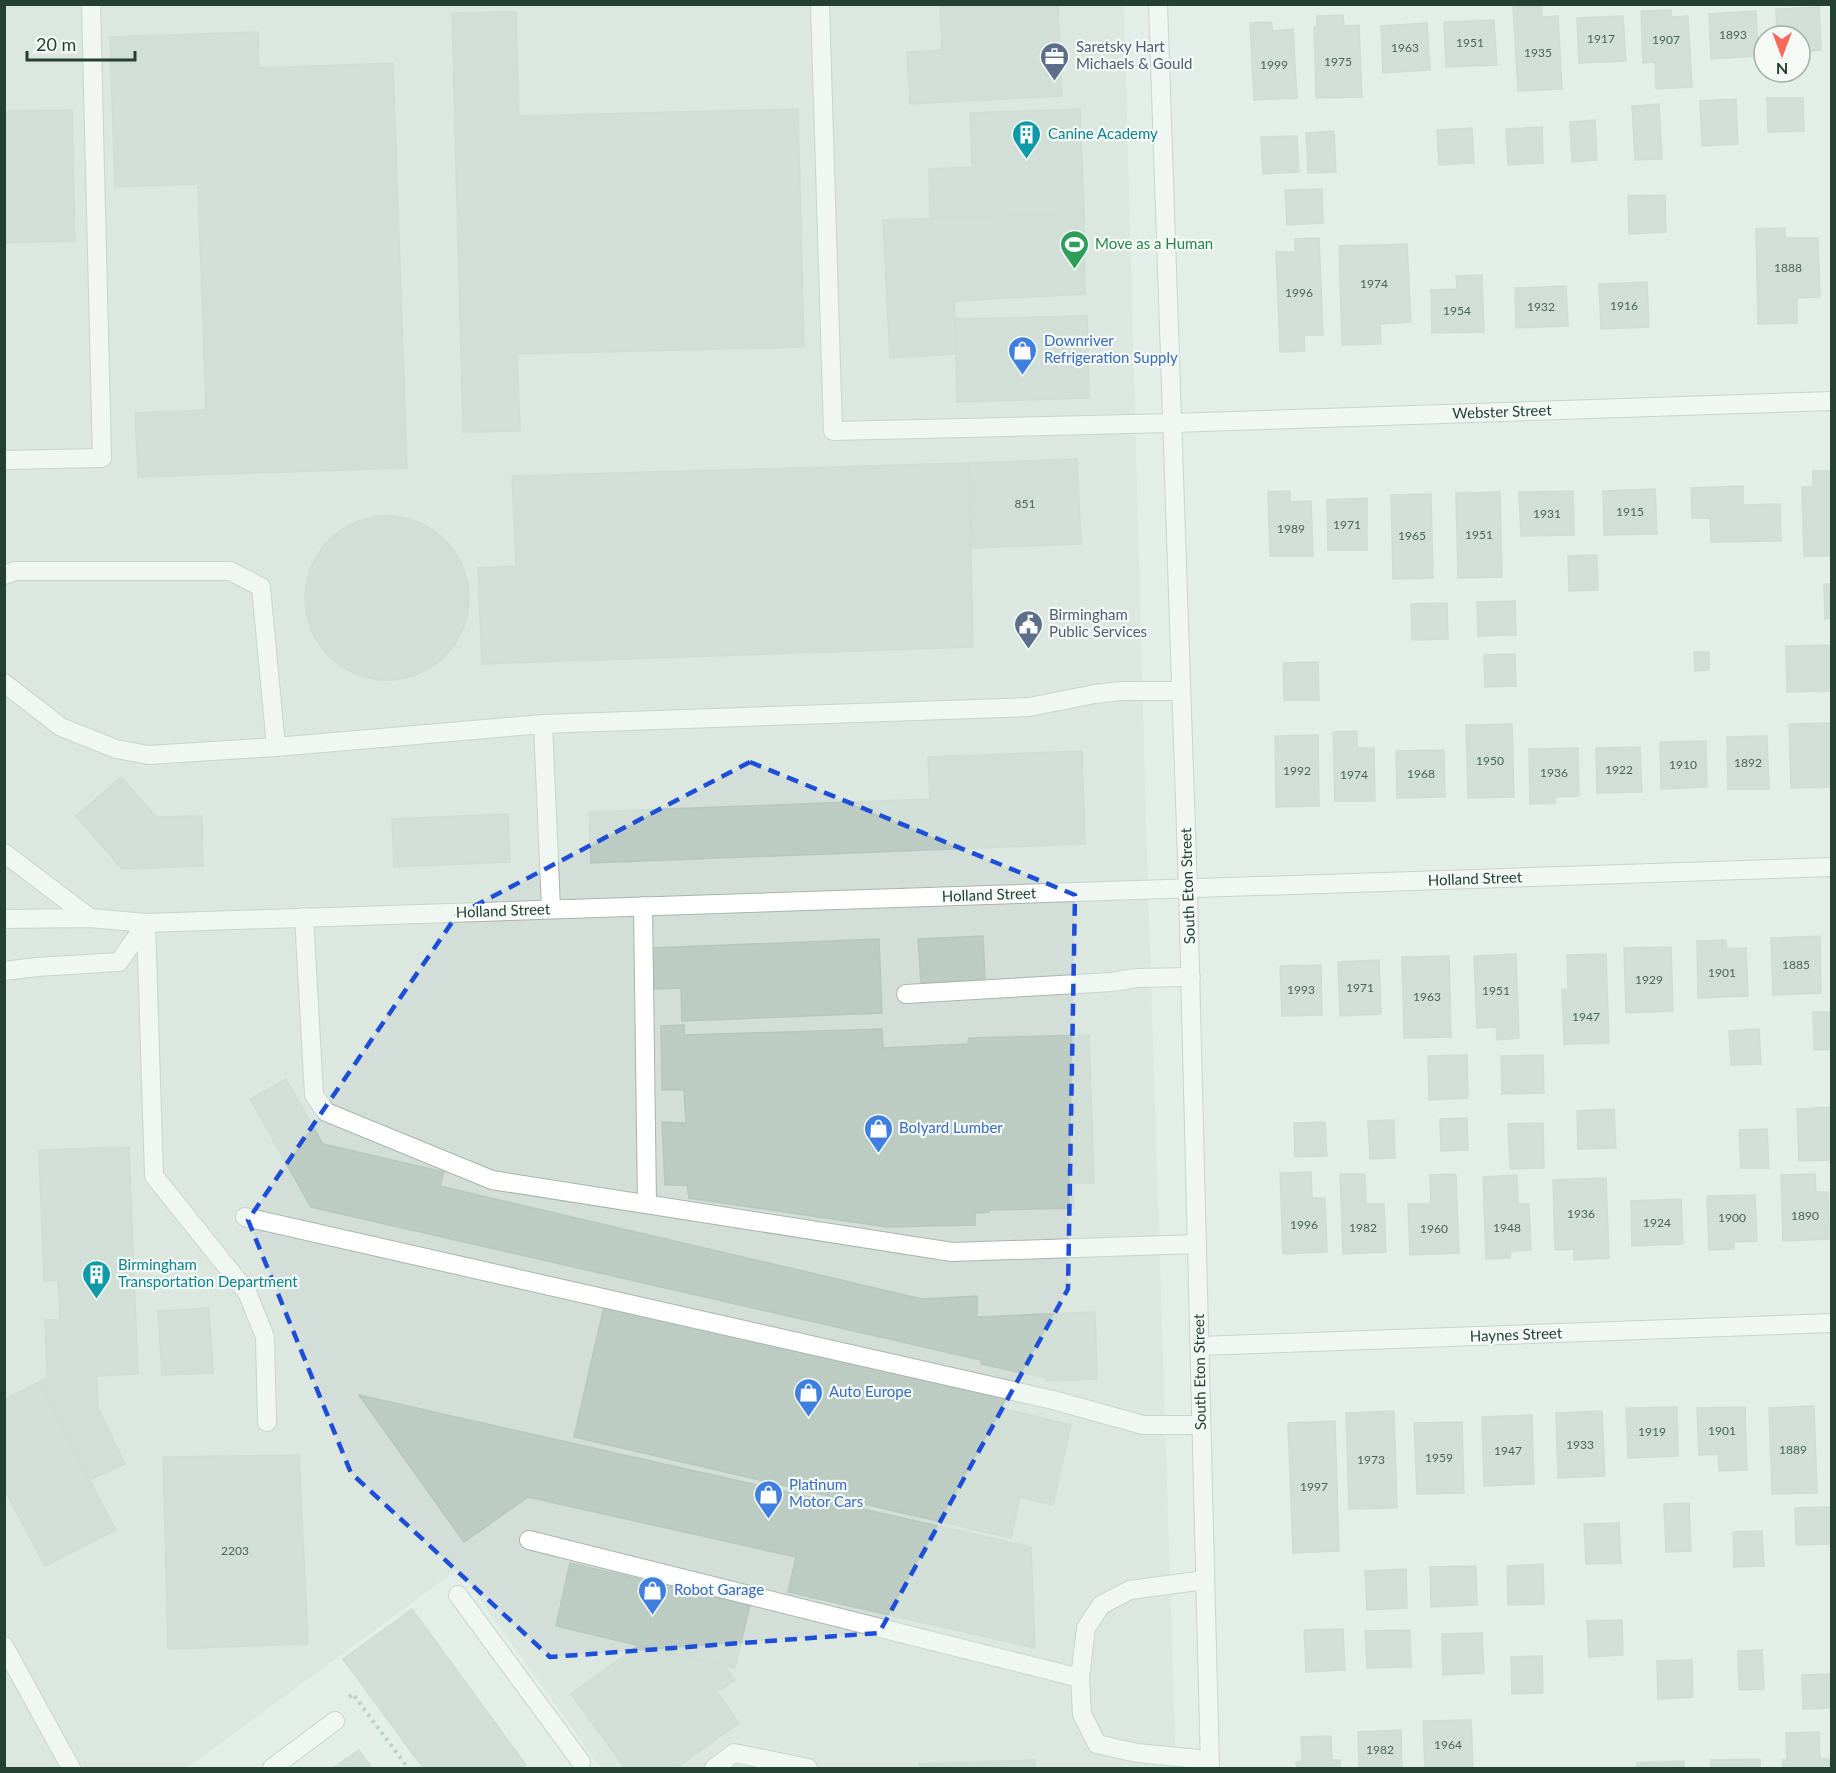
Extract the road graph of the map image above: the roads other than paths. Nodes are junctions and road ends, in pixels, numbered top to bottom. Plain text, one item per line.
1 (91, 4) edge
2 (820, 4) edge
3 (1158, 4) edge
4 (1832, 401) edge
5 (1172, 423) junction
6 (4, 460) edge
7 (4, 575) edge
8 (4, 683) edge
9 (1181, 691) junction
10 (543, 724) junction
11 (276, 747) junction
12 (4, 853) edge
13 (1832, 867) edge
14 (1188, 889) junction
15 (643, 906) junction
16 (551, 909) junction
17 (304, 917) junction
18 (90, 918) junction
19 (4, 919) edge
20 (146, 922) junction
21 (4, 971) edge
22 (1191, 977) junction
23 (906, 994) dead end
24 (646, 1204) junction
25 (245, 1217) dead end
26 (1197, 1245) junction
27 (1832, 1323) edge
28 (1200, 1346) junction
29 (267, 1422) dead end
30 (1201, 1425) junction
31 (529, 1540) dead end
32 (1205, 1580) junction
33 (458, 1595) dead end
34 (4, 1646) edge
35 (1080, 1678) junction
36 (335, 1721) dead end
37 (1210, 1764) edge
38 (580, 1766) edge
39 (71, 1768) edge
40 (272, 1768) edge
41 (714, 1768) edge
42 (808, 1768) edge

1 - 6 street
2 - 5 street, Webster Street
3 - 5 street, South Eton Street
4 - 5 street, Webster Street
5 - 9 street, South Eton Street
7 - 11 street
8 - 11 street
9 - 10 street
9 - 14 street, South Eton Street
10 - 11 street
10 - 16 street
12 - 18 street
13 - 14 street, Holland Street
14 - 15 street, Holland Street
14 - 22 street, South Eton Street
15 - 16 street, Holland Street
15 - 24 street
16 - 17 street, Holland Street
17 - 20 street, Holland Street
17 - 24 street
18 - 19 street, Holland Street
18 - 20 street, Holland Street
20 - 21 street
20 - 29 street
22 - 23 street
22 - 26 street, South Eton Street
24 - 26 street
25 - 30 street
26 - 28 street, South Eton Street
27 - 28 street, Haynes Street
28 - 30 street, South Eton Street
30 - 32 street, South Eton Street
31 - 35 street
32 - 35 street
32 - 37 street, South Eton Street
33 - 38 street
34 - 39 street
35 - 37 street
36 - 40 street
41 - 42 street

